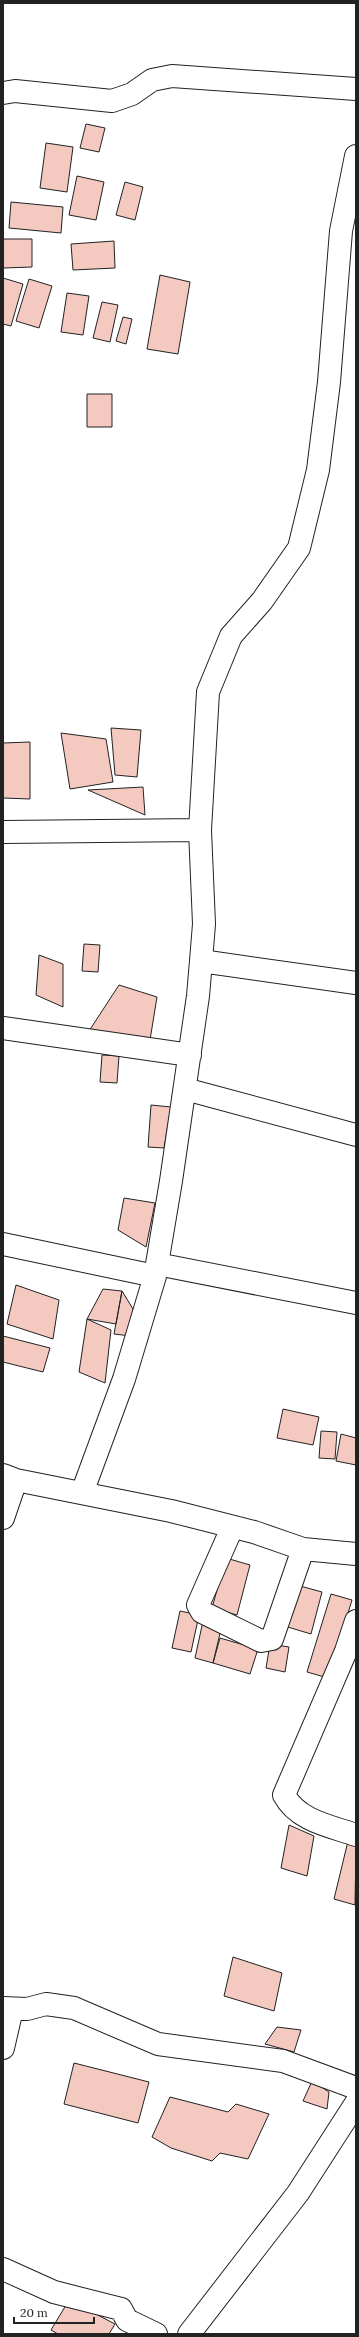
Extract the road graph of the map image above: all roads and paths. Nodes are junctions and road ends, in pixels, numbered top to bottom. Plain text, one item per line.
1 (356, 89) edge
2 (3, 93) edge
3 (356, 156) edge
4 (349, 232) edge
5 (200, 830) junction
6 (3, 832) edge
7 (201, 961) junction
8 (356, 983) edge
9 (3, 1028) edge
10 (190, 1055) junction
11 (185, 1088) junction
12 (356, 1135) edge
13 (3, 1244) edge
14 (156, 1270) junction
15 (356, 1304) edge
16 (9, 1477) edge
17 (82, 1493) junction
18 (3, 1518) edge
19 (232, 1528) junction
20 (303, 1549) junction
21 (356, 1554) edge
22 (356, 1621) edge
23 (356, 1835) edge
24 (8, 2009) edge
25 (3, 2048) edge
26 (356, 2088) edge
27 (356, 2103) edge
28 (3, 2269) edge
29 (156, 2334) edge
30 (189, 2334) edge

1 - 2 street
3 - 4 street
4 - 5 street
5 - 6 street
5 - 7 street
7 - 8 street
7 - 10 street
9 - 10 street
10 - 11 street
11 - 12 street
11 - 14 street
13 - 14 street
14 - 15 street
14 - 17 street
16 - 17 street
16 - 18 street
17 - 19 street
19 - 20 street
19 - 20 street
20 - 21 street
22 - 23 street
24 - 25 street
24 - 26 street
27 - 30 street
28 - 29 street

